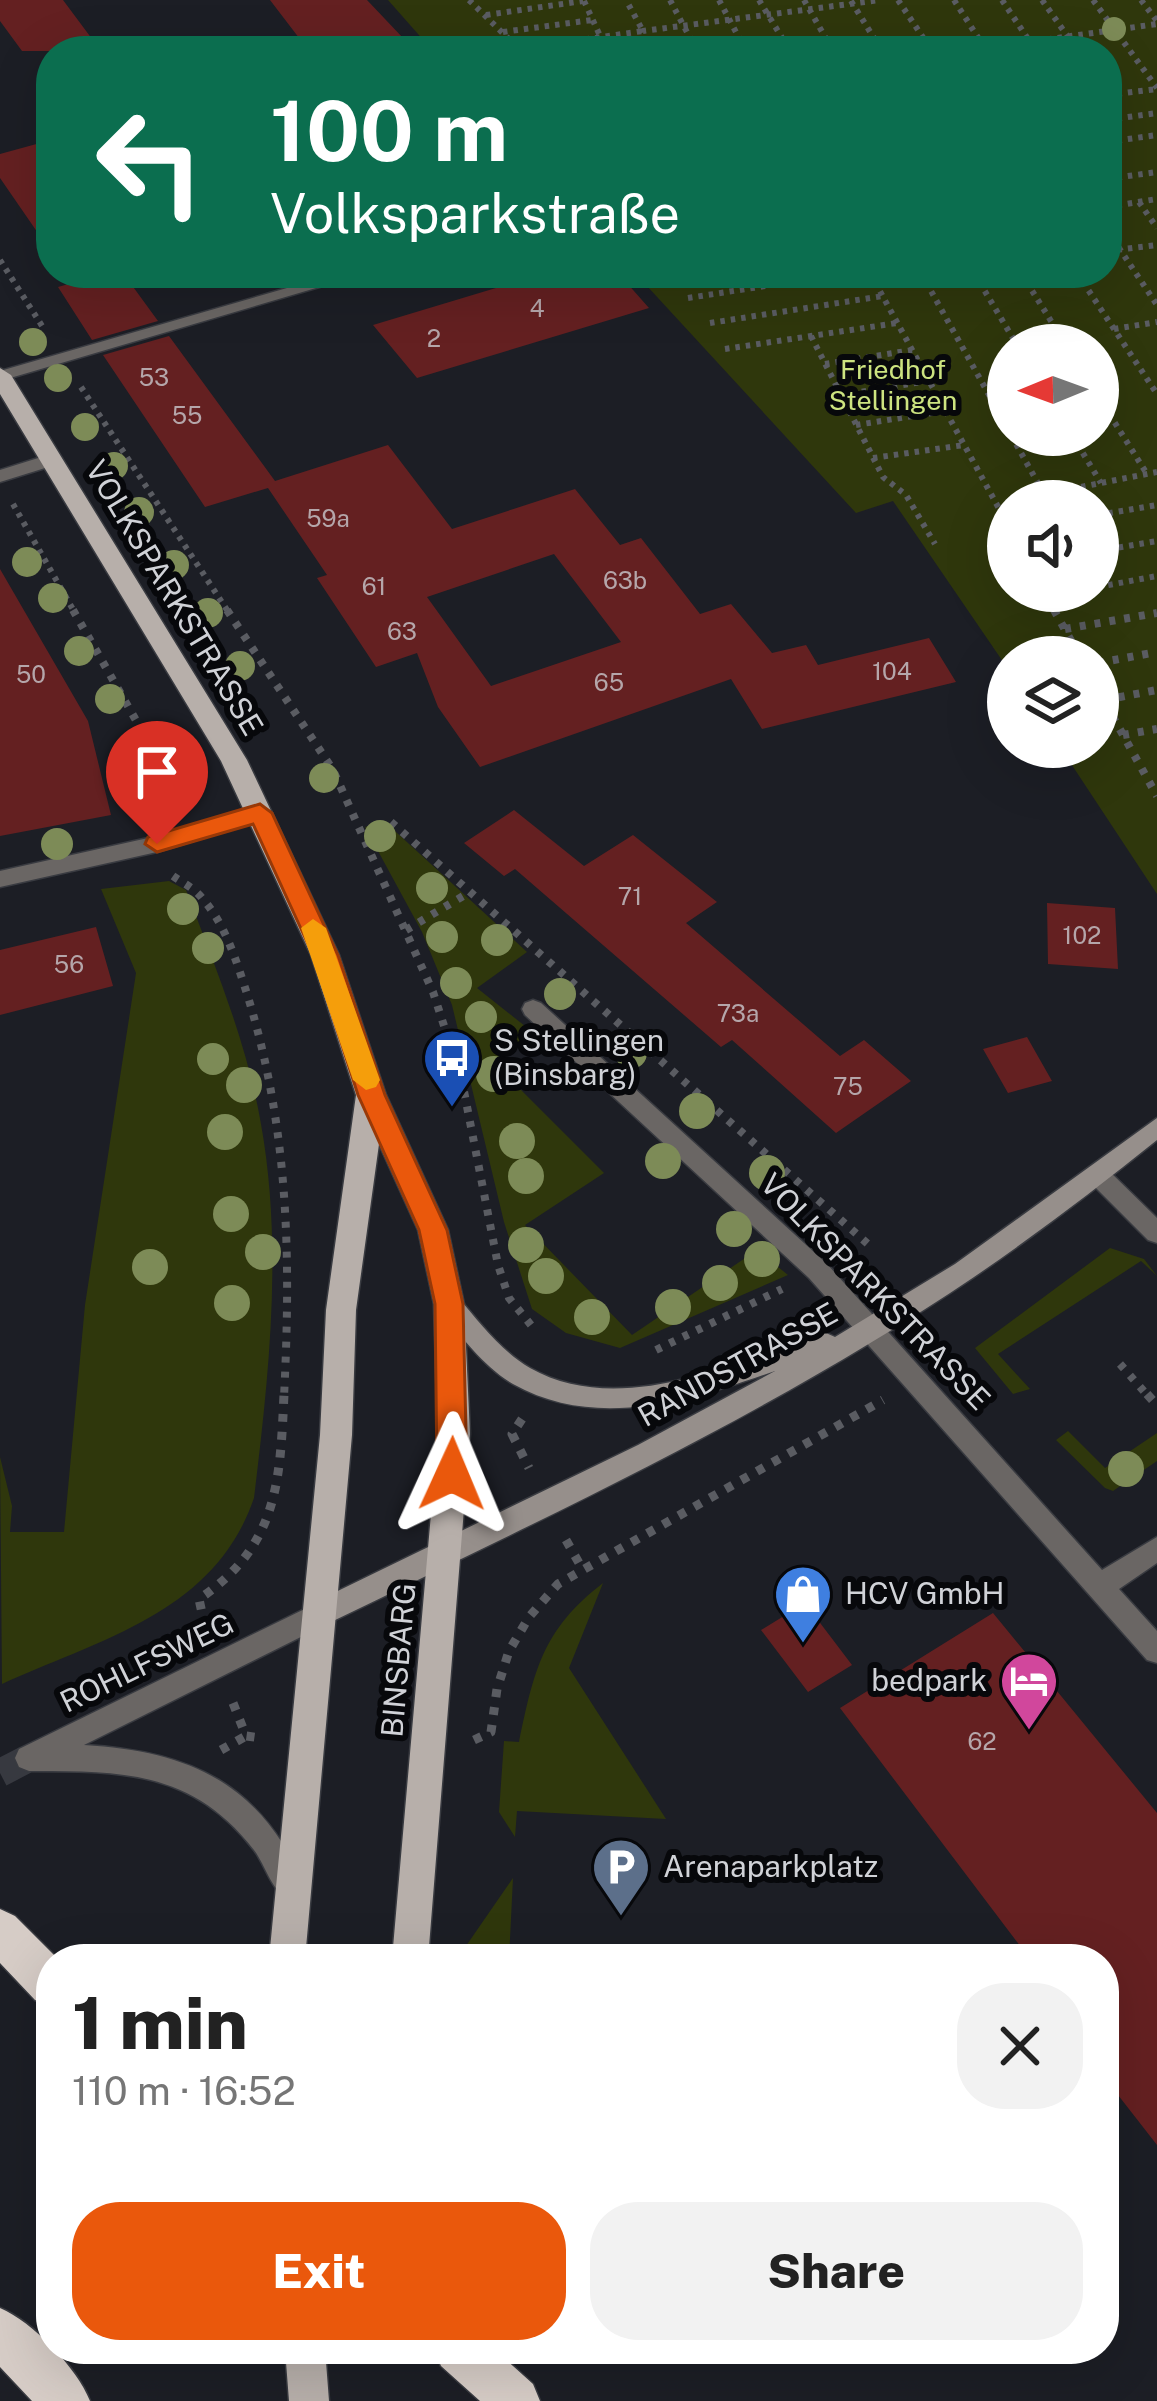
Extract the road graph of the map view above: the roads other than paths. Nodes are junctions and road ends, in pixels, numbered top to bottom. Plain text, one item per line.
1 (306, 288) edge
2 (0, 376) edge
3 (51, 460) junction
4 (0, 476) edge
5 (260, 813) junction
6 (0, 879) edge
7 (533, 1009) dead end
8 (371, 1095) junction
9 (1157, 1126) edge
10 (1097, 1175) junction
11 (1157, 1234) edge
12 (449, 1304) junction
13 (869, 1331) junction
14 (1157, 1549) edge
15 (447, 1552) junction
16 (1100, 1586) junction
17 (321, 1613) junction
18 (1157, 1651) edge
19 (291, 1887) junction
20 (0, 1931) edge
21 (288, 1944) edge
22 (411, 1944) edge
23 (36, 1968) edge
24 (0, 2332) edge
25 (306, 2364) edge
26 (318, 2364) edge
27 (475, 2364) edge
28 (309, 2396) edge
29 (66, 2401) edge
30 (516, 2401) edge

1 - 2 street
2 - 3 main road, VOLKSPARKSTRASSE
3 - 4 street
3 - 5 main road, VOLKSPARKSTRASSE
5 - 6 street
5 - 8 main road, BINSBARG
7 - 13 street, VOLKSPARKSTRASSE
8 - 12 main road, BINSBARG
8 - 17 main road, BINSBARG
9 - 10 street, RANDSTRASSE
10 - 11 street
10 - 13 street, RANDSTRASSE
12 - 13 street
12 - 15 main road, BINSBARG
13 - 15 street, RANDSTRASSE
13 - 16 street, VOLKSPARKSTRASSE
14 - 16 street
15 - 17 street, RANDSTRASSE
15 - 22 main road, BINSBARG
16 - 18 street, VOLKSPARKSTRASSE
17 - 19 main road, BINSBARG
17 - 19 street, ROHLFSWEG
19 - 21 main road, BINSBARG
20 - 23 highway
24 - 29 highway
25 - 28 main road
26 - 28 main road
27 - 30 highway

